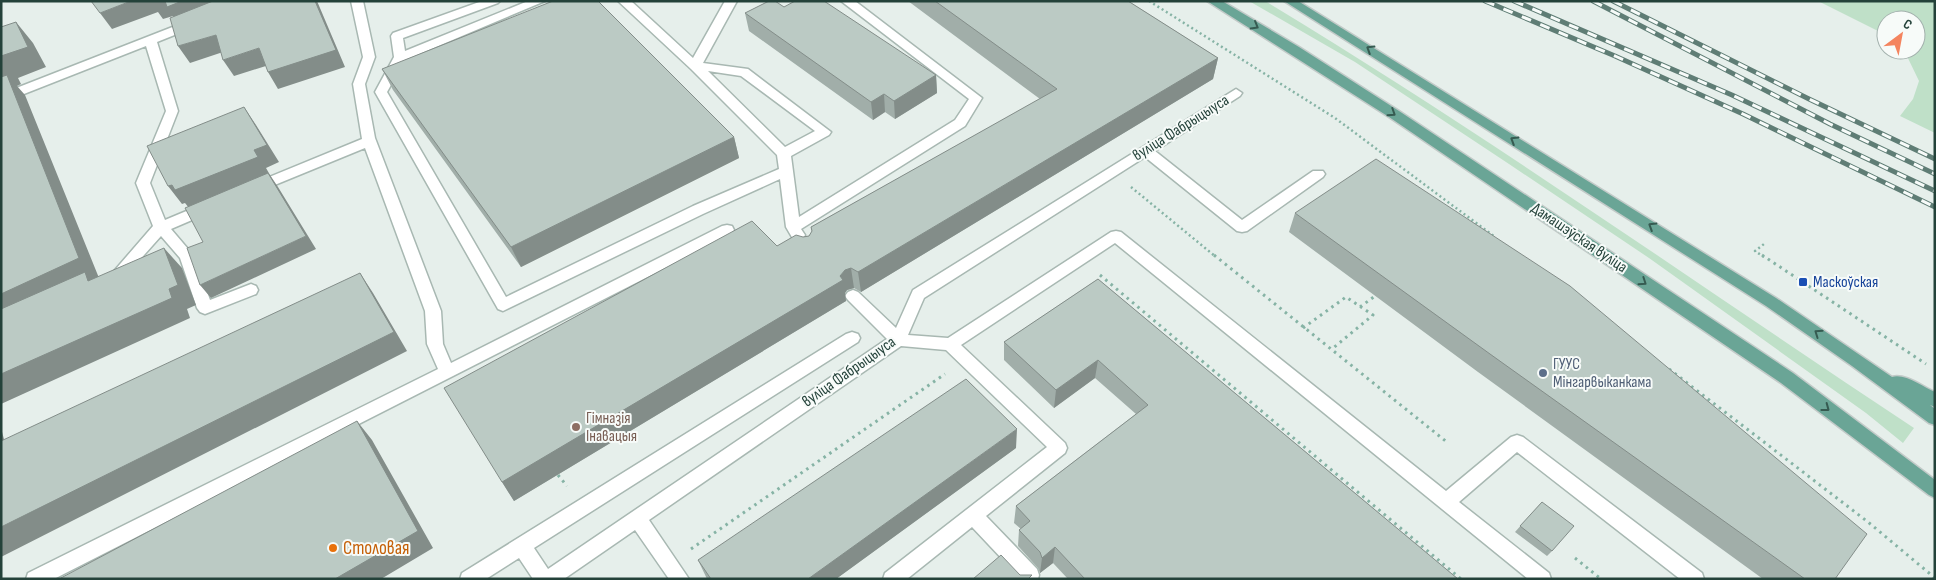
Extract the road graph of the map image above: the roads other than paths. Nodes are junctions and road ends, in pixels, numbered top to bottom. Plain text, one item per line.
1 (357, 1) edge
2 (494, 1) edge
3 (539, 1) edge
4 (624, 1) edge
5 (731, 1) edge
6 (847, 1) edge
7 (1213, 1) edge
8 (1290, 1) edge
9 (205, 19) edge
10 (150, 40) junction
11 (400, 56) junction
12 (695, 66) junction
13 (1236, 93) dead end
14 (1, 99) edge
15 (369, 140) junction
16 (1145, 150) junction
17 (784, 154) junction
18 (786, 171) junction
19 (1318, 174) dead end
20 (242, 193) edge
21 (224, 201) edge
22 (161, 227) junction
23 (793, 228) junction
24 (727, 230) dead end
25 (803, 243) edge
26 (106, 284) edge
27 (251, 290) dead end
28 (853, 296) dead end
29 (852, 338) dead end
30 (898, 340) junction
31 (950, 344) junction
32 (1858, 361) junction
33 (446, 372) junction
34 (1935, 400) edge
35 (1935, 418) edge
36 (1935, 490) edge
37 (1446, 502) junction
38 (973, 515) junction
39 (637, 518) junction
40 (522, 546) junction
41 (1030, 575) edge
42 (35, 579) edge
43 (469, 579) edge
44 (544, 579) edge
45 (548, 579) edge
46 (680, 579) edge
47 (892, 579) edge
48 (1542, 579) edge
49 (1695, 579) edge

1 - 15 street
2 - 11 street
3 - 11 street
4 - 12 street
5 - 12 street
6 - 23 street
7 -> 36 main road, Дамашэўская вуліца
32 -> 8 main road
9 - 10 street
10 - 14 street
10 - 22 street
11 - 18 street
12 - 17 street
12 - 17 street
13 - 16 street, вуліца Фабрыцыуса
15 - 20 street
15 - 33 street
16 - 19 street
16 - 30 street, вуліца Фабрыцыуса
17 - 18 street
18 - 23 street
21 - 22 street
22 - 26 street
22 - 27 street
23 - 25 street
24 - 33 street
28 - 30 street
29 - 40 street
30 - 31 street
30 - 39 street, вуліца Фабрыцыуса
31 - 37 street
31 - 38 street
32 - 34 main road
32 - 35 main road
33 - 42 street
37 - 48 street
37 - 49 street
38 - 41 street
38 - 47 street
39 - 45 street, вуліца Фабрыцыуса
39 - 46 street
40 - 43 street
40 - 44 street

